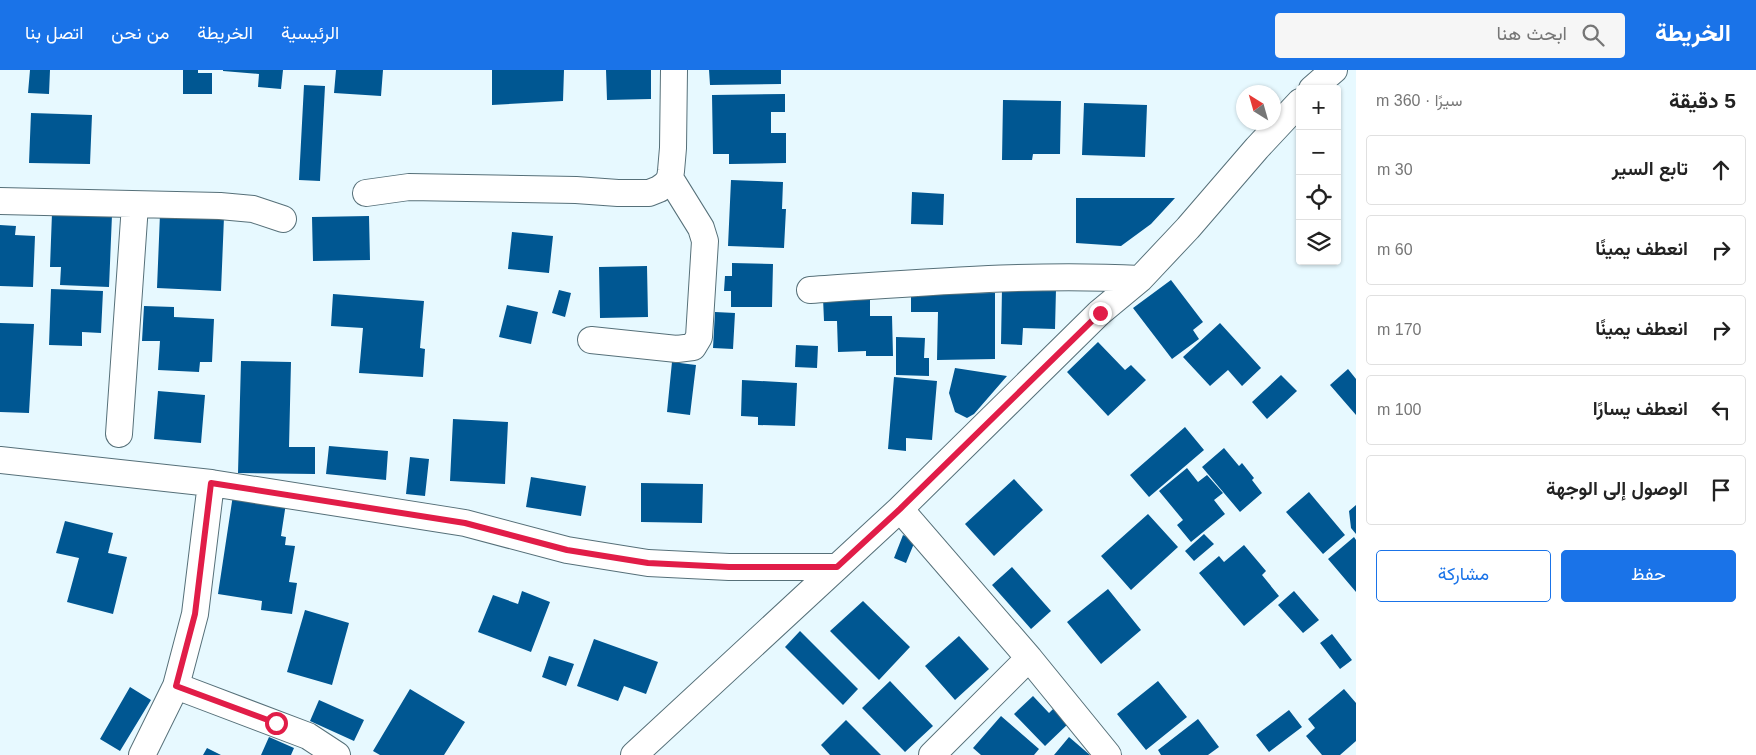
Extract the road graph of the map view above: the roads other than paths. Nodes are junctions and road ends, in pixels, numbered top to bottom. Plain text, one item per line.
1 (674, 70) edge
2 (1334, 70) edge
3 (1317, 85) edge
4 (1296, 106) edge
5 (670, 178) junction
6 (366, 193) dead end
7 (0, 201) edge
8 (135, 206) junction
9 (283, 219) dead end
10 (1140, 279) junction
11 (810, 290) dead end
12 (591, 340) dead end
13 (119, 434) dead end
14 (0, 460) edge
15 (211, 483) junction
16 (900, 509) junction
17 (837, 567) junction
18 (1029, 658) junction
19 (176, 686) junction
20 (142, 755) edge
21 (337, 755) edge
22 (634, 755) edge
23 (932, 755) edge
24 (1108, 755) edge

1 - 5 street
2 - 3 street
4 - 10 street
5 - 6 street
5 - 12 street
7 - 8 street
8 - 9 street
8 - 13 street
10 - 11 street
10 - 16 street
14 - 15 street
15 - 17 street
15 - 19 street
16 - 17 street
16 - 18 street
17 - 22 street
18 - 23 street
18 - 24 street
19 - 20 street
19 - 21 street

